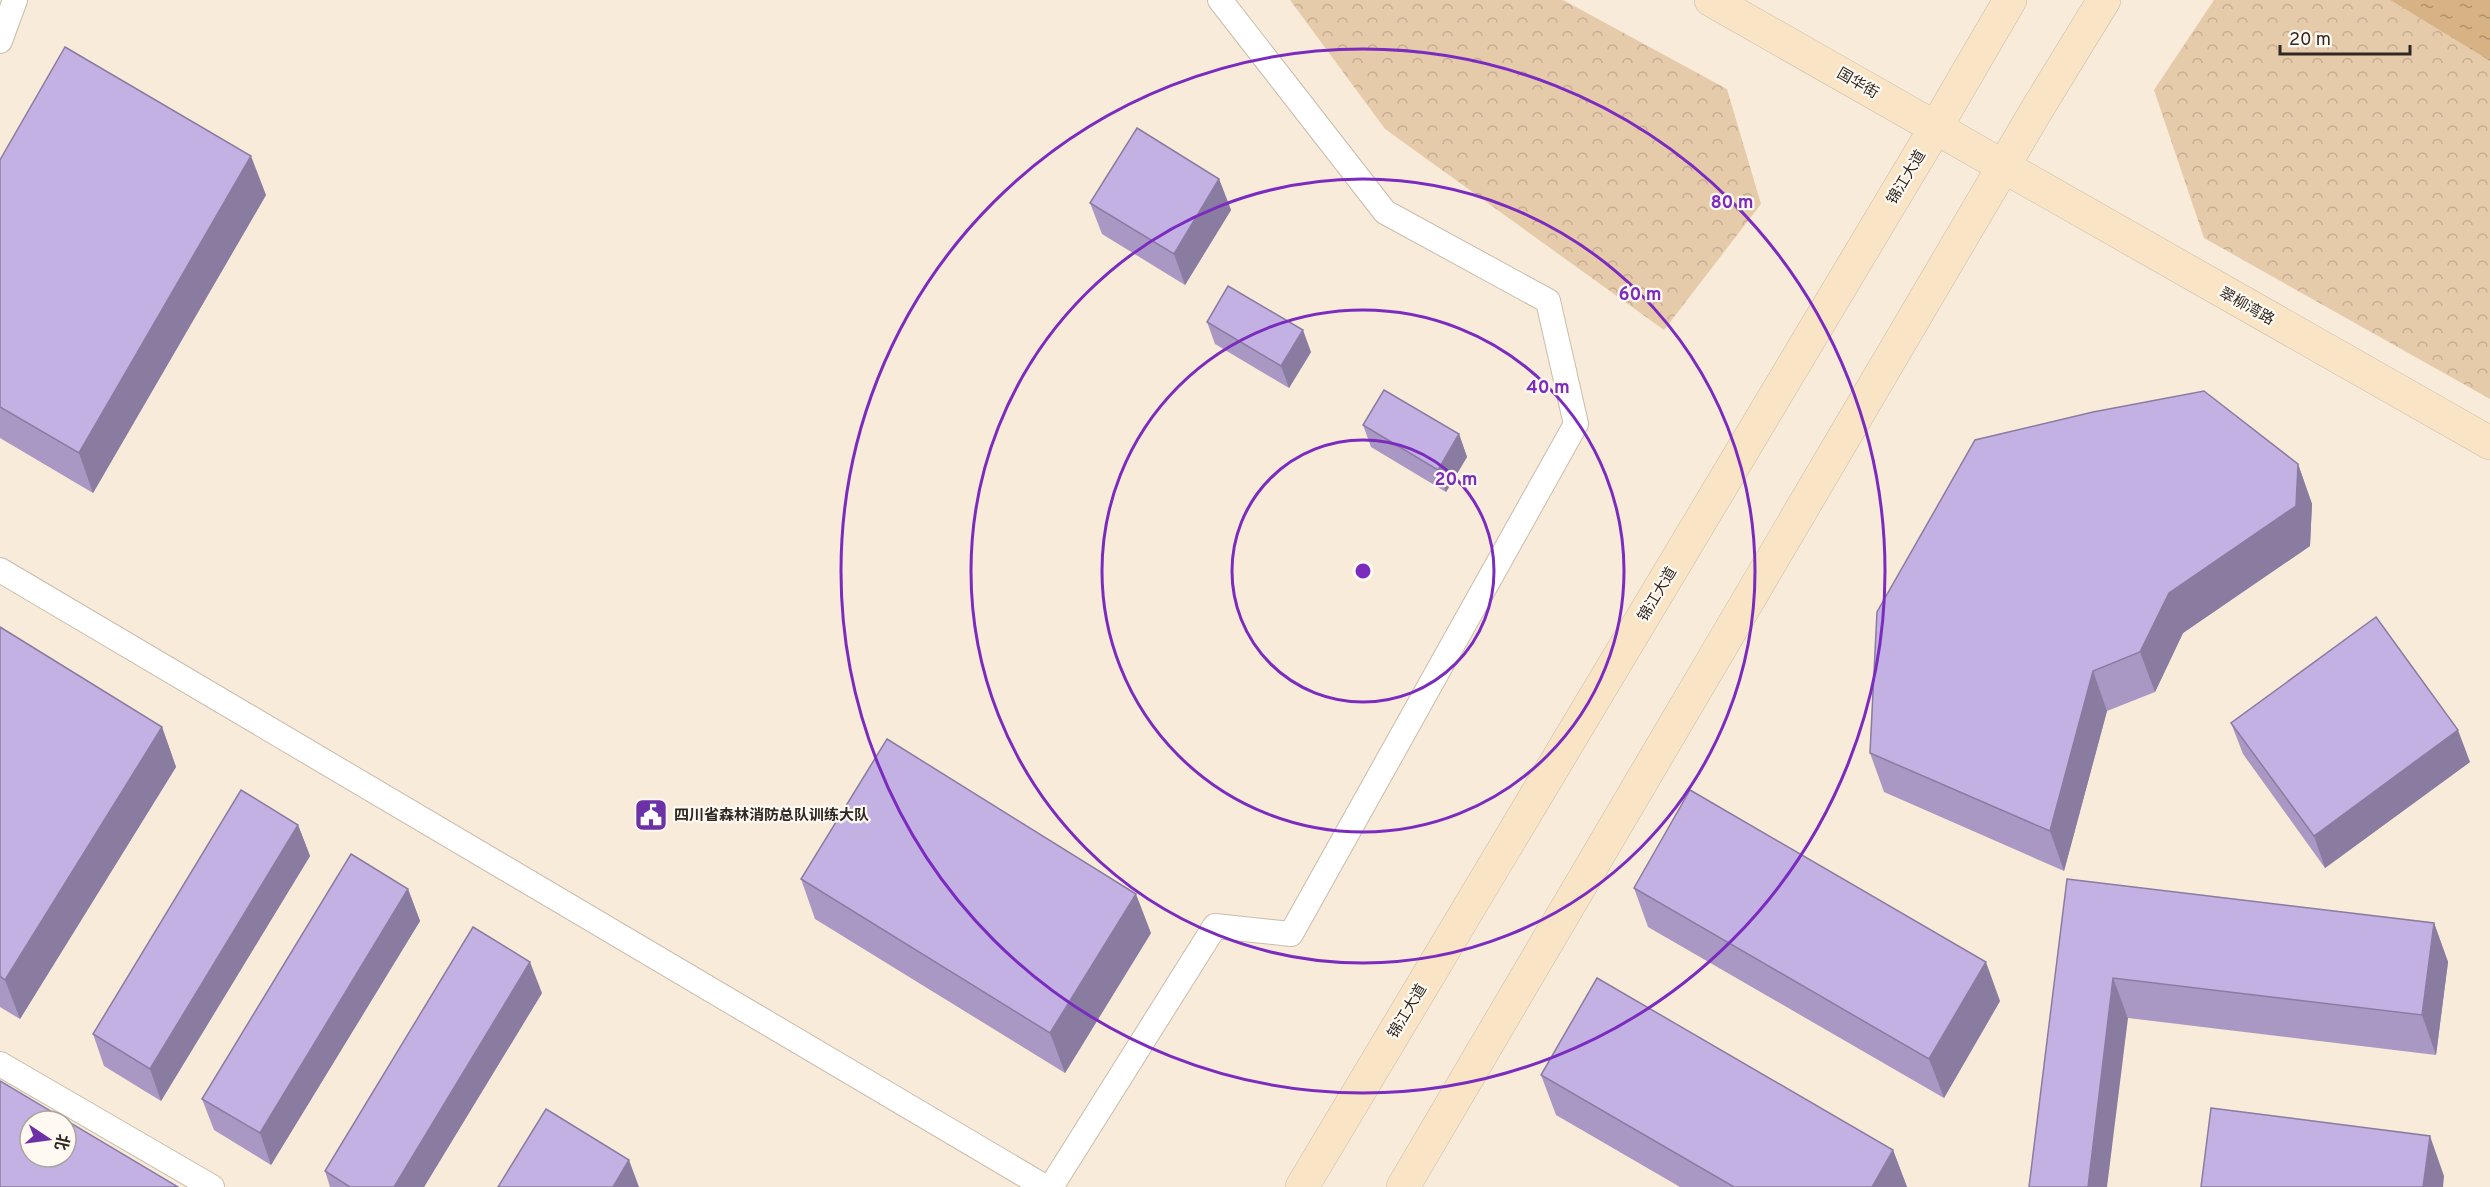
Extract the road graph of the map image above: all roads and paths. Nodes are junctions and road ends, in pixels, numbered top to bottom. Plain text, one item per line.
1 (15, 0) edge
2 (1220, 0) edge
3 (1712, 0) edge
4 (2010, 0) edge
5 (2104, 0) edge
6 (0, 40) edge
7 (1936, 127) junction
8 (2005, 168) junction
9 (2490, 443) edge
10 (0, 570) edge
11 (0, 1064) edge
12 (212, 1187) edge
13 (1045, 1187) edge
14 (1051, 1187) edge
15 (1302, 1187) edge
16 (1403, 1187) edge

1 - 6 lane
2 - 14 lane
3 - 7 main road, 国华街
4 - 7 main road, 锦江大道
5 - 8 main road
7 - 8 main road, 国华街
7 - 15 main road, 锦江大道
8 - 9 main road, 翠柳湾路
8 - 16 main road
10 - 13 lane
11 - 12 lane

